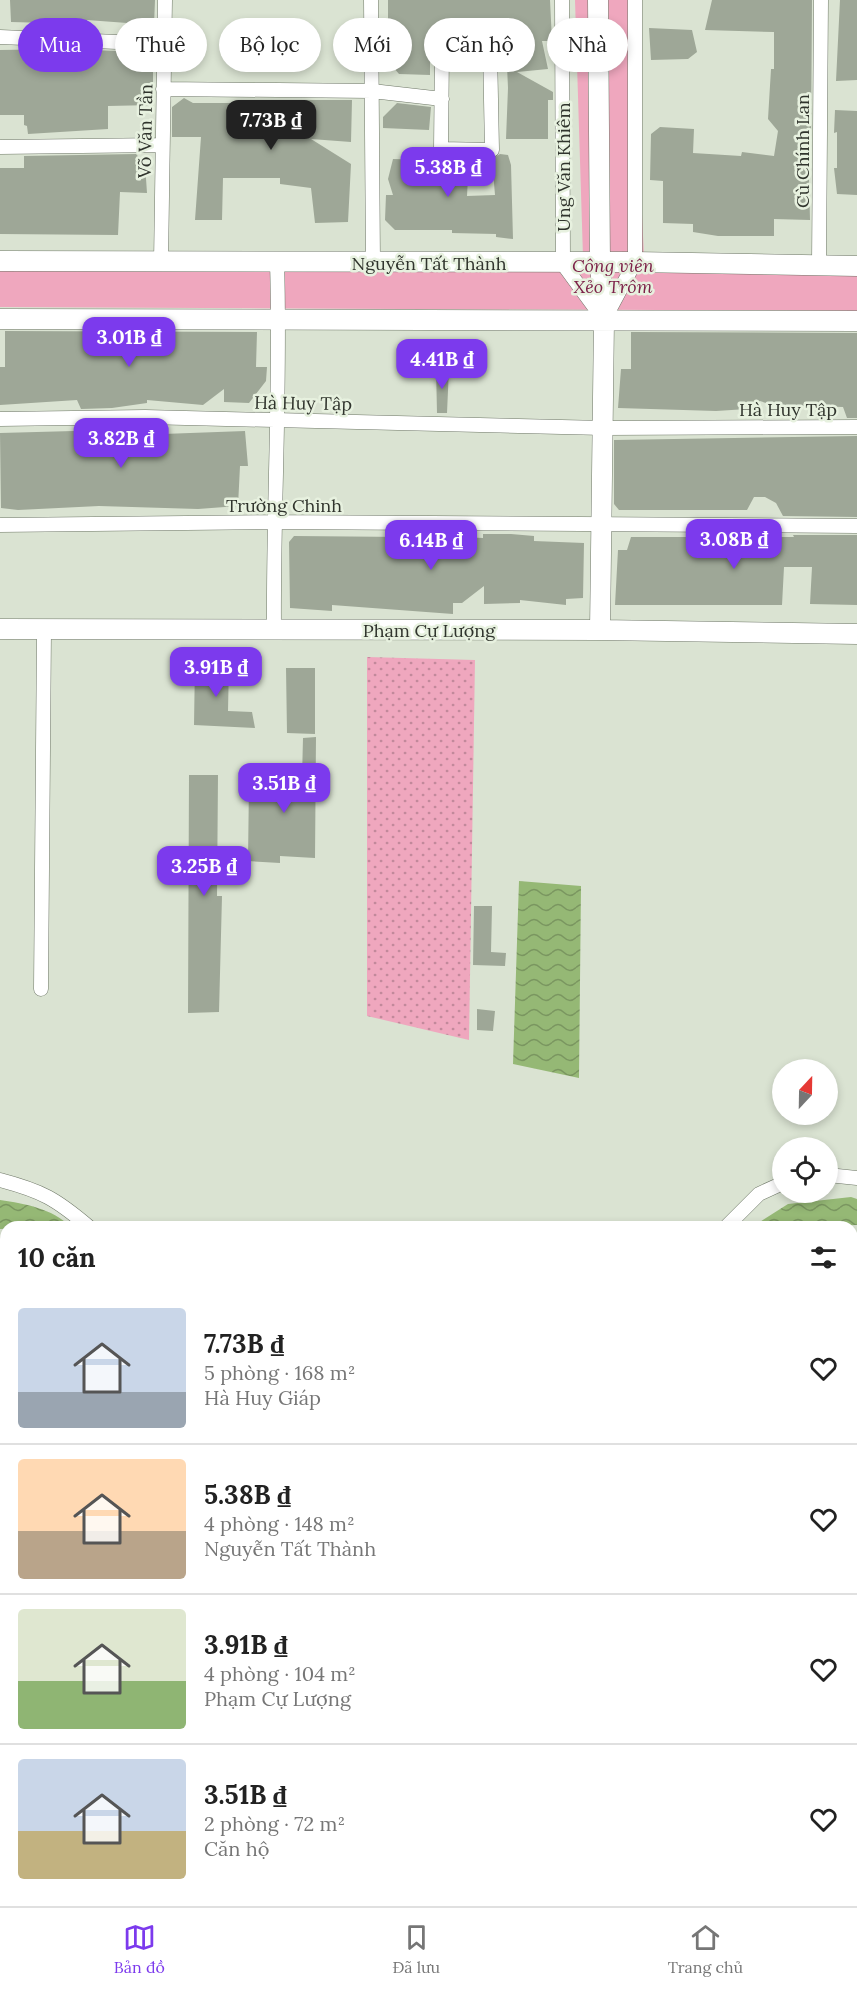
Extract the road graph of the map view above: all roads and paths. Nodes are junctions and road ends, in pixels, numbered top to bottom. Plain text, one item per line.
1 (165, 0) edge
2 (371, 0) edge
3 (562, 0) edge
4 (598, 0) edge
5 (635, 0) edge
6 (821, 0) edge
7 (165, 18) edge
8 (0, 37) edge
9 (115, 42) edge
10 (163, 72) edge
11 (163, 89) junction
12 (372, 91) junction
13 (442, 99) junction
14 (162, 146) junction
15 (0, 147) edge
16 (0, 261) edge
17 (160, 262) junction
18 (277, 262) junction
19 (374, 262) junction
20 (635, 262) junction
21 (600, 263) junction
22 (563, 264) junction
23 (819, 265) junction
24 (857, 266) edge
25 (0, 318) edge
26 (279, 318) junction
27 (604, 320) junction
28 (857, 321) edge
29 (0, 419) edge
30 (275, 420) junction
31 (857, 427) edge
32 (604, 428) junction
33 (273, 522) junction
34 (602, 524) junction
35 (0, 525) edge
36 (857, 526) edge
37 (0, 630) edge
38 (44, 630) junction
39 (274, 630) junction
40 (600, 630) junction
41 (857, 634) edge
42 (41, 989) dead end
43 (838, 1176) edge
44 (857, 1178) edge
45 (0, 1180) edge
46 (772, 1189) edge
47 (81, 1221) edge
48 (732, 1221) edge

1 - 7 street, Võ Văn Tần
2 - 12 street
3 - 22 street, Ung Văn Khiêm
4 - 21 street, Ung Văn Khiêm
5 - 20 street, Ung Văn Khiêm
6 - 23 street, Cù Chính Lan
8 - 9 street
10 - 11 street, Võ Văn Tần
11 - 12 street
11 - 14 street, Võ Văn Tần
12 - 13 street
12 - 19 street
13 - 13 street
14 - 15 street
14 - 17 street, Võ Văn Tần
16 - 17 street, Nguyễn Tất Thành
17 - 18 street, Nguyễn Tất Thành
18 - 19 street, Nguyễn Tất Thành
18 - 26 street
19 - 22 street, Nguyễn Tất Thành
20 - 21 street, Nguyễn Tất Thành
20 - 23 street, Nguyễn Tất Thành
20 - 27 street, Ung Văn Khiêm
21 - 22 street, Nguyễn Tất Thành
21 - 27 street, Ung Văn Khiêm
22 - 27 street
23 - 24 street, Nguyễn Tất Thành
25 - 26 street
26 - 27 street
26 - 30 street
27 - 28 street
27 - 32 street, Ung Văn Khiêm
29 - 30 street, Hà Huy Tập
30 - 32 street, Hà Huy Tập
30 - 33 street
31 - 32 street, Hà Huy Tập
32 - 34 street, Ung Văn Khiêm
33 - 34 street, Trường Chinh
33 - 35 street, Trường Chinh
33 - 39 street
34 - 36 street, Trường Chinh
34 - 40 street, Ung Văn Khiêm
37 - 38 street, Phạm Cự Lượng
38 - 39 street, Phạm Cự Lượng
38 - 42 street
39 - 40 street, Phạm Cự Lượng
40 - 41 street, Phạm Cự Lượng
43 - 44 street
45 - 47 street
46 - 48 street

